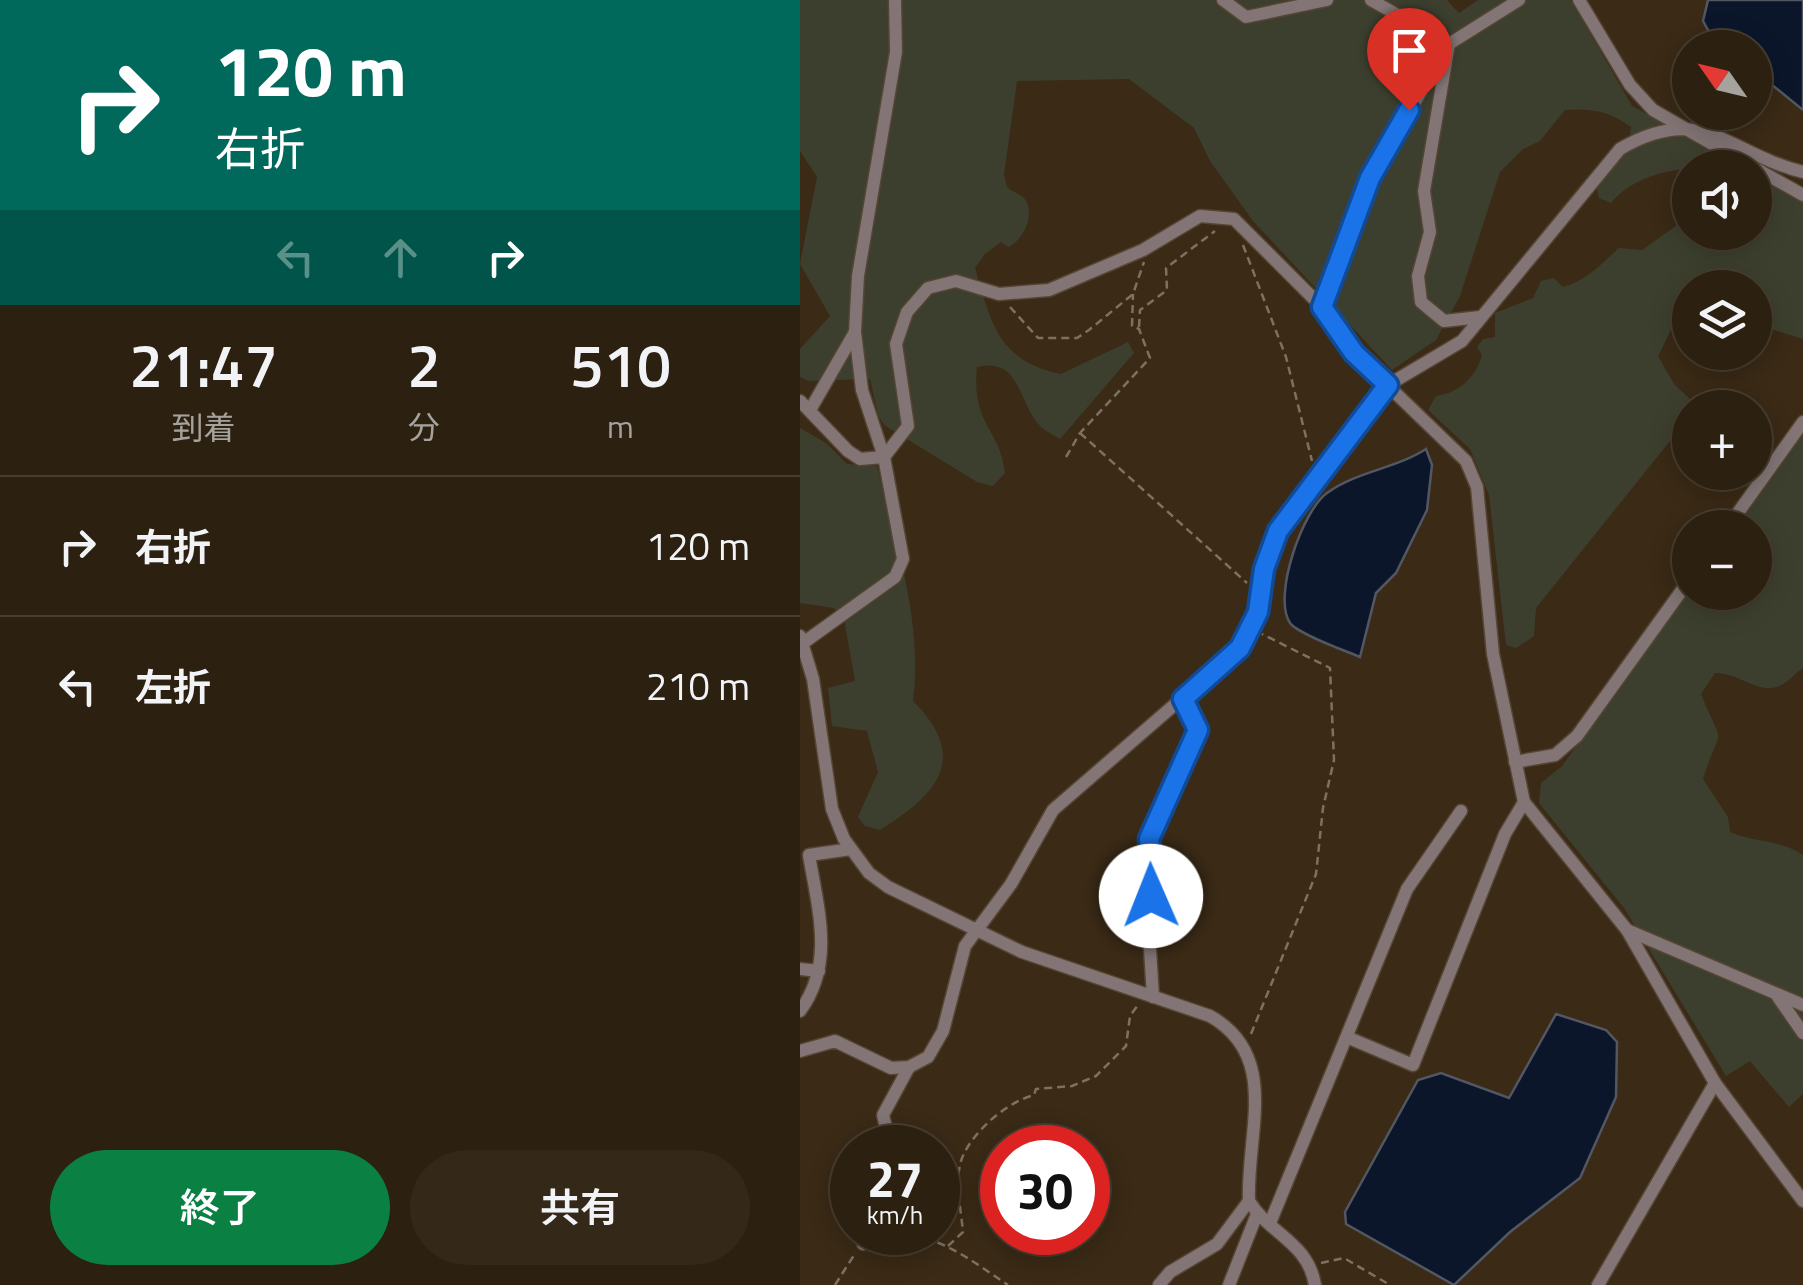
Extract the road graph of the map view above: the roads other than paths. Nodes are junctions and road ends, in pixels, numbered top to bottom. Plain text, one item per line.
1 (896, 0) edge
2 (1222, 0) edge
3 (1327, 0) edge
4 (1371, 0) edge
5 (1519, 0) edge
6 (1579, 0) edge
7 (1449, 44) junction
8 (1672, 120) edge
9 (1672, 128) edge
10 (1689, 130) edge
11 (1697, 130) edge
12 (1723, 150) edge
13 (1803, 172) edge
14 (1772, 178) edge
15 (1803, 196) edge
16 (1322, 307) junction
17 (1483, 316) junction
18 (855, 332) junction
19 (1388, 385) junction
20 (805, 406) edge
21 (1803, 422) edge
22 (884, 457) junction
23 (1740, 510) edge
24 (1672, 604) edge
25 (802, 640) edge
26 (1183, 699) junction
27 (1515, 762) junction
28 (1524, 802) junction
29 (1461, 811) dead end
30 (850, 850) junction
31 (1627, 930) junction
32 (974, 932) junction
33 (800, 969) edge
34 (819, 971) junction
35 (1149, 996) junction
36 (1778, 998) junction
37 (1803, 1005) edge
38 (800, 1011) edge
39 (1803, 1032) edge
40 (1349, 1038) junction
41 (800, 1051) edge
42 (909, 1067) junction
43 (1715, 1083) junction
44 (885, 1125) edge
45 (1803, 1201) edge
46 (1253, 1207) junction
47 (1270, 1223) junction
48 (1159, 1285) edge
49 (1229, 1285) edge
50 (1314, 1285) edge
51 (1598, 1285) edge

1 - 18 street
2 - 3 street
4 - 7 street
5 - 7 street
6 - 8 street
7 - 16 street
7 - 17 street
9 - 17 street
10 - 12 street
11 - 13 street
14 - 15 street
16 - 19 street
16 - 22 street
17 - 19 street
18 - 20 street
18 - 22 street
19 - 26 street
19 - 27 street
20 - 22 street
21 - 23 street
22 - 25 street
24 - 27 street
25 - 30 street
26 - 32 street
26 - 35 street
27 - 28 street
28 - 31 street
28 - 40 street
29 - 40 street
30 - 32 street
30 - 34 street
31 - 36 street
31 - 43 street
32 - 35 street
32 - 42 street
33 - 34 street
34 - 38 street
35 - 46 street
36 - 37 street
36 - 39 street
40 - 47 street
41 - 42 street
42 - 44 street
43 - 45 street
43 - 51 street
46 - 47 street
46 - 48 street
46 - 49 street
47 - 50 street

